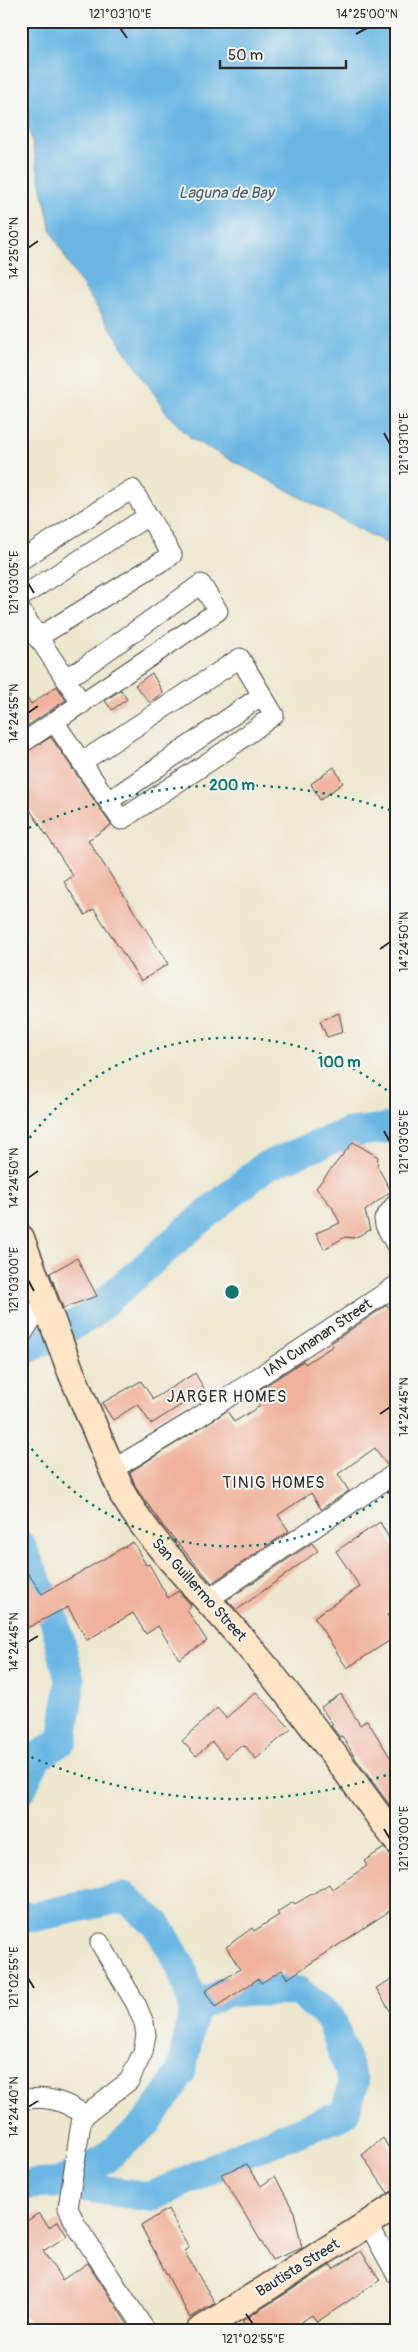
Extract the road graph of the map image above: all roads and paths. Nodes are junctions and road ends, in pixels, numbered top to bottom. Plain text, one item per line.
1 (148, 516) junction
2 (21, 560) edge
3 (21, 597) edge
4 (21, 611) edge
5 (37, 638) junction
6 (64, 676) junction
7 (82, 704) junction
8 (55, 723) junction
9 (21, 744) edge
10 (82, 762) junction
11 (397, 1202) edge
12 (21, 1238) edge
13 (397, 1246) edge
14 (397, 1285) edge
15 (48, 1306) junction
16 (21, 1336) edge
17 (112, 1470) junction
18 (397, 1472) edge
19 (207, 1600) junction
20 (397, 1841) edge
21 (100, 1943) dead end
22 (21, 2100) edge
23 (85, 2115) junction
24 (397, 2205) edge
25 (368, 2223) junction
26 (397, 2276) edge
27 (146, 2331) edge
28 (199, 2331) edge

1 - 2 street
1 - 3 street
1 - 5 street
4 - 5 street
5 - 6 street
6 - 7 street
6 - 7 street
7 - 8 street
8 - 9 street
8 - 10 street
10 - 10 street
11 - 13 street
12 - 15 main road, San Guillermo Street
14 - 17 street, IAN Cunanan Street
15 - 16 street
15 - 17 main road, San Guillermo Street
17 - 19 main road, San Guillermo Street
18 - 19 street
19 - 20 main road, San Guillermo Street
21 - 23 street
22 - 23 street
23 - 27 street
24 - 25 main road, Bautista Street
25 - 26 street
25 - 28 main road, Bautista Street

